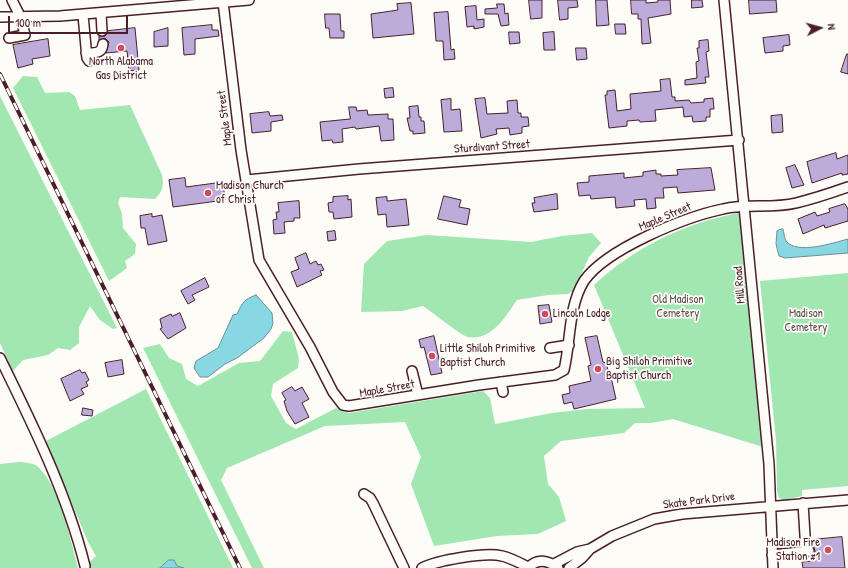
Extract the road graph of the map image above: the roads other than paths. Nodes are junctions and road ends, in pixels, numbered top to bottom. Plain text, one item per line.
1 (12, 0) edge
2 (249, 0) edge
3 (724, 0) edge
4 (223, 2) junction
5 (101, 13) junction
6 (83, 15) junction
7 (0, 17) edge
8 (21, 18) junction
9 (102, 31) dead end
10 (9, 38) dead end
11 (103, 44) dead end
12 (739, 140) junction
13 (247, 180) junction
14 (848, 187) edge
15 (745, 206) junction
16 (568, 345) junction
17 (550, 348) dead end
18 (1, 361) edge
19 (412, 371) dead end
20 (501, 382) junction
21 (503, 392) dead end
22 (418, 395) junction
23 (364, 494) dead end
24 (848, 500) edge
25 (803, 503) junction
26 (770, 506) junction
27 (590, 549) junction
28 (772, 555) junction
29 (85, 566) dead end
30 (556, 566) edge
31 (773, 567) edge
32 (404, 568) edge
33 (422, 568) edge
34 (528, 568) edge
35 (569, 568) edge

1 - 8 street
2 - 4 street
3 - 12 street, Mill Road
4 - 5 street
4 - 13 street, Maple Street
5 - 6 street
5 - 9 street
6 - 8 street
6 - 11 street
7 - 8 street
8 - 10 street
12 - 13 street, Sturdivant Street
12 - 15 street, Mill Road
13 - 22 street, Maple Street
14 - 15 street, Maple Street
15 - 16 street, Maple Street
15 - 26 street, Mill Road
16 - 17 street
16 - 20 street, Maple Street
18 - 29 street
19 - 22 street
20 - 21 street
20 - 22 street, Maple Street
23 - 32 street
24 - 25 street, Skate Park Drive
25 - 26 street, Skate Park Drive
25 - 28 street
26 - 27 street, Skate Park Drive
26 - 28 street, Mill Road
27 - 30 street, Skate Park Drive
27 - 35 street, Skate Park Drive
28 - 31 street, Mill Road
30 - 34 street, Skate Park Drive
33 - 34 street

